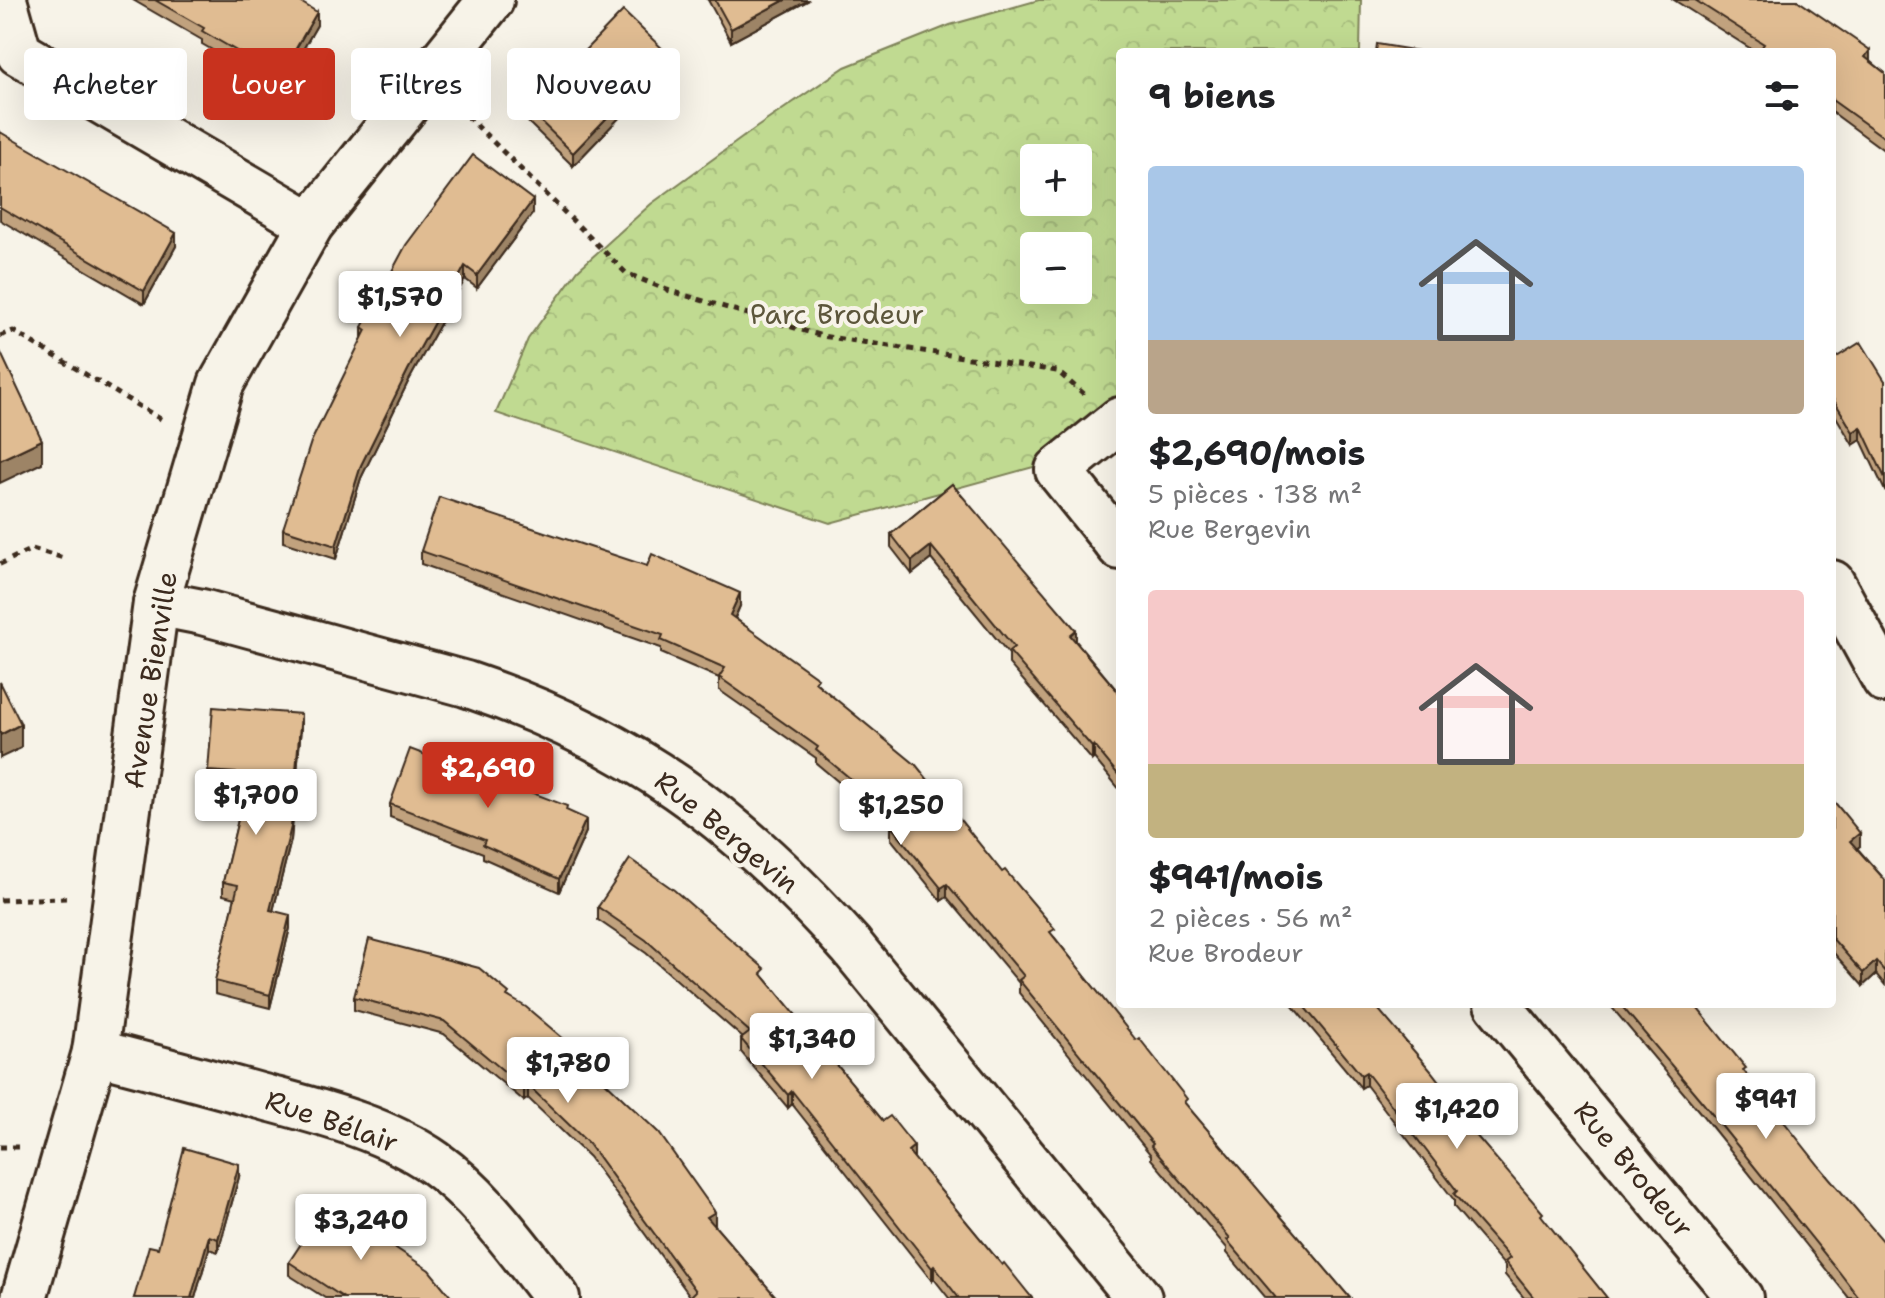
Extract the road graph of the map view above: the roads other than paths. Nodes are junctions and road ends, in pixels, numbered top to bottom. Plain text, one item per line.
1 (4, 0) edge
2 (491, 0) edge
3 (311, 224) junction
4 (1116, 423) edge
5 (1116, 542) edge
6 (1836, 590) edge
7 (156, 603) junction
8 (1885, 680) edge
9 (1500, 1008) edge
10 (95, 1052) junction
11 (24, 1298) edge
12 (557, 1298) edge
13 (1139, 1298) edge
14 (1740, 1298) edge

1 - 3 street
2 - 3 street, Avenue Bienville
3 - 7 street, Avenue Bienville
4 - 5 street
6 - 8 street
7 - 10 street, Avenue Bienville
7 - 13 street, Rue Bergevin
9 - 14 street, Rue Brodeur
10 - 11 street, Avenue Bienville
10 - 12 street, Rue Bélair

